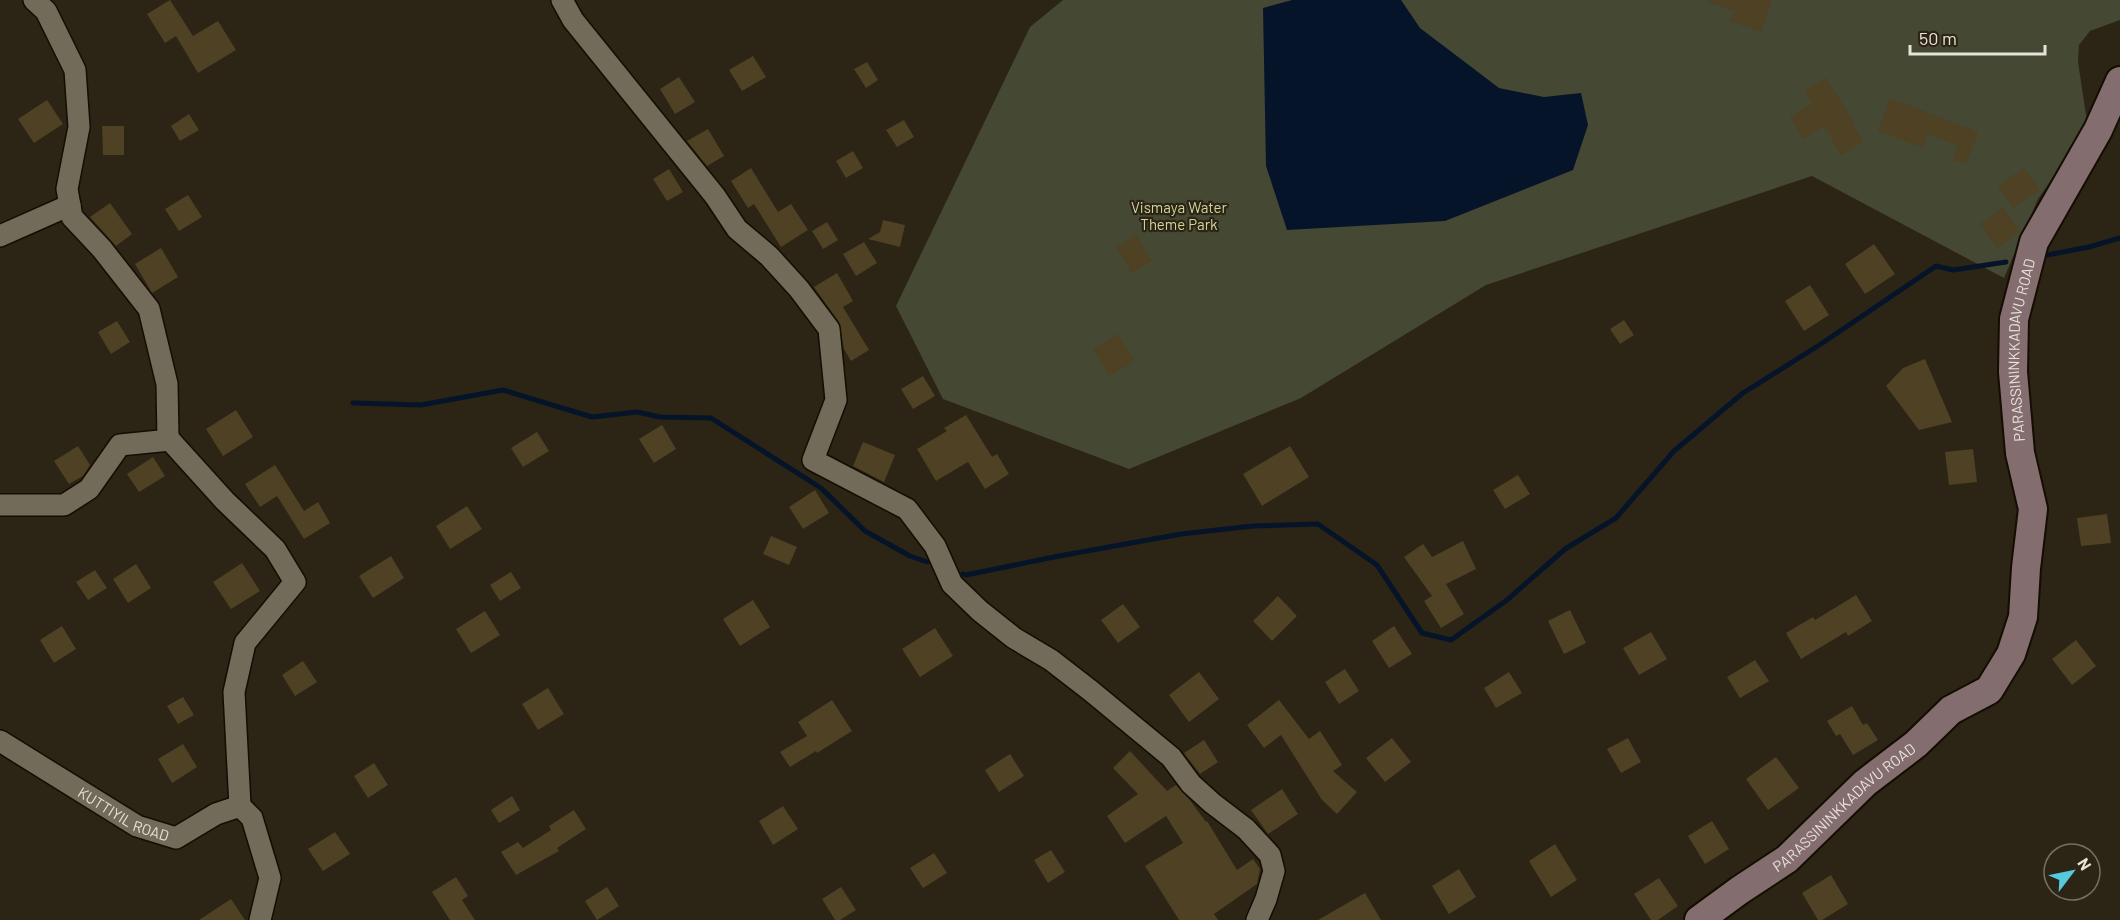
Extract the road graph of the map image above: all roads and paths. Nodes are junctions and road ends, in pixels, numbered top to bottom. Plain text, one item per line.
1 (34, 0) edge
2 (562, 0) edge
3 (2120, 81) edge
4 (70, 205) junction
5 (0, 237) edge
6 (170, 440) junction
7 (0, 505) edge
8 (0, 741) edge
9 (240, 806) junction
10 (260, 920) edge
11 (1257, 920) edge
12 (1699, 920) edge

1 - 4 street
2 - 11 street
3 - 12 main road, PARASSININKKADAVU ROAD
4 - 5 street
4 - 6 street
6 - 7 street
6 - 9 street
8 - 9 street, KUTTIYIL ROAD
9 - 10 street

